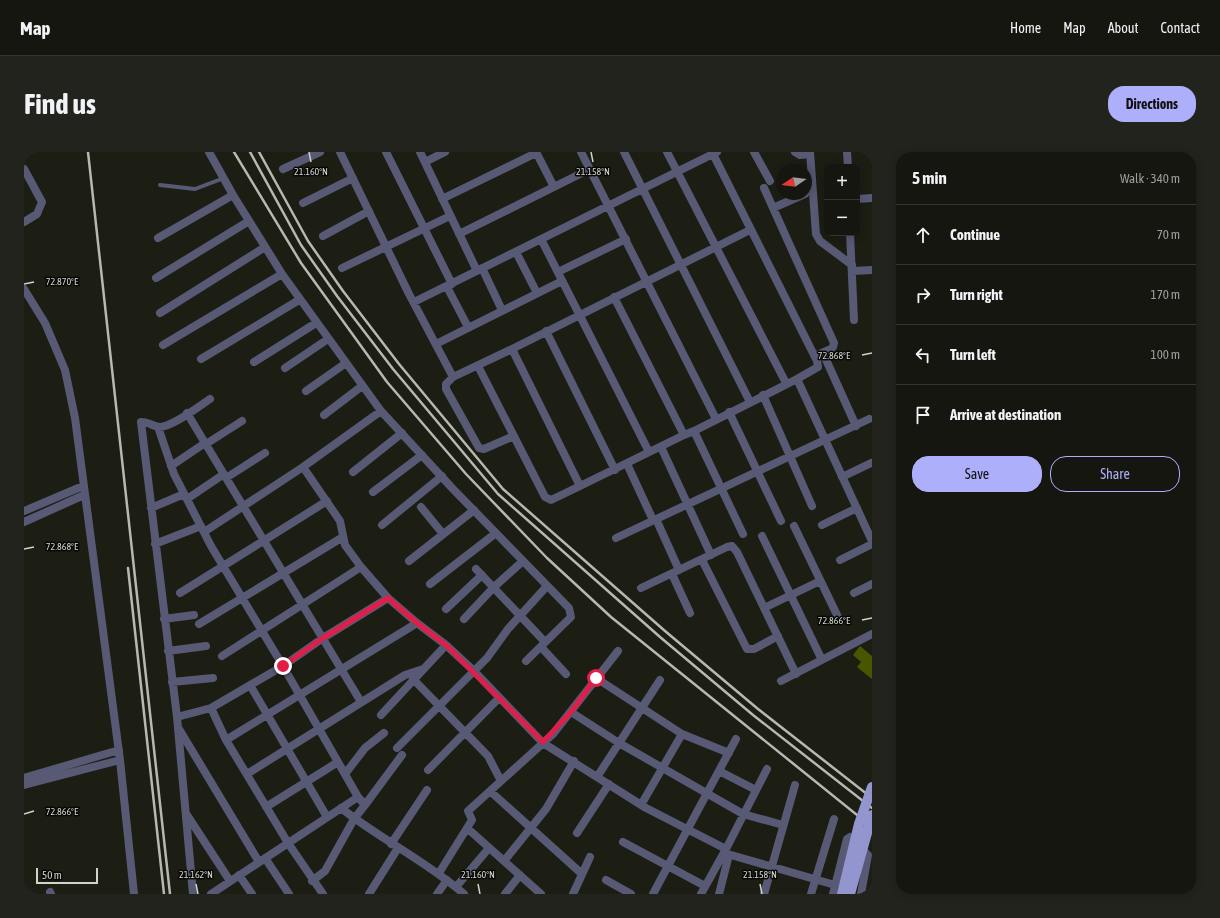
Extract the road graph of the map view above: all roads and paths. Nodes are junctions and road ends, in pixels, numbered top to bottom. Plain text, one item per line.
1 (209, 152) edge
2 (320, 152) edge
3 (340, 152) edge
4 (386, 152) edge
5 (420, 152) edge
6 (445, 152) edge
7 (536, 152) edge
8 (581, 152) edge
9 (624, 152) edge
10 (667, 152) edge
11 (754, 152) edge
12 (795, 152) edge
13 (847, 152) edge
14 (714, 153) edge
15 (810, 153) edge
16 (425, 162) junction
17 (809, 164) edge
18 (848, 164) edge
19 (24, 169) edge
20 (283, 169) dead end
21 (590, 169) junction
22 (677, 172) junction
23 (224, 178) junction
24 (353, 178) junction
25 (27, 180) edge
26 (770, 181) dead end
27 (160, 185) dead end
28 (554, 187) junction
29 (764, 188) dead end
30 (643, 189) junction
31 (233, 195) junction
32 (442, 198) junction
33 (872, 198) edge
34 (860, 199) edge
35 (792, 200) edge
36 (809, 200) edge
37 (303, 202) dead end
38 (608, 206) junction
39 (773, 208) junction
40 (369, 211) junction
41 (450, 216) junction
42 (249, 221) junction
43 (24, 222) edge
44 (425, 228) junction
45 (750, 230) junction
46 (459, 234) junction
47 (324, 236) dead end
48 (850, 236) edge
49 (158, 238) dead end
50 (541, 239) junction
51 (626, 239) junction
52 (386, 246) junction
53 (265, 248) junction
54 (716, 248) junction
55 (516, 252) junction
56 (681, 266) junction
57 (342, 268) dead end
58 (852, 268) junction
59 (479, 270) junction
60 (872, 270) edge
61 (558, 272) junction
62 (282, 274) junction
63 (156, 278) dead end
64 (647, 280) junction
65 (562, 281) junction
66 (449, 286) junction
67 (24, 289) edge
68 (537, 293) junction
69 (614, 297) junction
70 (299, 300) junction
71 (414, 302) junction
72 (502, 310) junction
73 (160, 313) dead end
74 (579, 314) junction
75 (854, 320) dead end
76 (316, 323) junction
77 (468, 327) junction
78 (546, 331) junction
79 (328, 339) junction
80 (436, 344) junction
81 (163, 345) dead end
82 (512, 349) junction
83 (823, 353) junction
84 (815, 356) junction
85 (201, 359) dead end
86 (254, 362) dead end
87 (346, 363) junction
88 (478, 366) junction
89 (285, 368) dead end
90 (453, 377) junction
91 (797, 379) junction
92 (786, 383) junction
93 (362, 386) junction
94 (306, 390) dead end
95 (763, 395) junction
96 (210, 400) dead end
97 (750, 402) junction
98 (381, 411) junction
99 (729, 412) junction
100 (187, 413) junction
101 (324, 415) dead end
102 (716, 419) junction
103 (869, 419) dead end
104 (242, 420) dead end
105 (856, 426) junction
106 (158, 427) junction
107 (694, 432) junction
108 (402, 433) junction
109 (684, 435) junction
110 (514, 436) junction
111 (825, 439) junction
112 (205, 444) junction
113 (661, 447) junction
114 (649, 452) junction
115 (265, 453) dead end
116 (422, 455) junction
117 (791, 456) junction
118 (871, 463) dead end
119 (627, 464) junction
120 (171, 466) junction
121 (303, 467) junction
122 (615, 470) junction
123 (353, 472) dead end
124 (757, 472) junction
125 (225, 476) junction
126 (442, 476) junction
127 (842, 476) junction
128 (83, 486) junction
129 (580, 486) junction
130 (723, 488) junction
131 (373, 492) dead end
132 (84, 495) junction
133 (186, 497) junction
134 (327, 501) junction
135 (687, 504) junction
136 (243, 506) junction
137 (812, 506) dead end
138 (421, 507) dead end
139 (151, 508) junction
140 (857, 508) junction
141 (474, 510) junction
142 (24, 511) edge
143 (655, 519) junction
144 (781, 521) dead end
145 (24, 522) edge
146 (382, 525) dead end
147 (822, 525) dead end
148 (794, 526) dead end
149 (203, 529) junction
150 (496, 533) junction
151 (443, 534) junction
152 (743, 534) dead end
153 (762, 536) dead end
154 (343, 537) junction
155 (616, 538) dead end
156 (264, 540) junction
157 (872, 543) edge
158 (155, 544) junction
159 (711, 555) junction
160 (702, 560) junction
161 (840, 560) dead end
162 (409, 561) dead end
163 (523, 561) junction
164 (223, 566) junction
165 (361, 568) junction
166 (476, 569) dead end
167 (675, 572) junction
168 (285, 574) junction
169 (482, 575) junction
170 (820, 581) junction
171 (430, 584) dead end
172 (872, 584) edge
173 (547, 586) junction
174 (494, 587) junction
175 (641, 588) dead end
176 (854, 592) dead end
177 (180, 593) dead end
178 (791, 595) junction
179 (388, 598) junction
180 (243, 599) junction
181 (303, 604) junction
182 (764, 608) junction
183 (446, 609) dead end
184 (690, 613) dead end
185 (194, 615) dead end
186 (520, 616) junction
187 (838, 617) dead end
188 (164, 619) junction
189 (464, 619) dead end
190 (417, 623) junction
191 (199, 624) dead end
192 (262, 630) junction
193 (872, 634) edge
194 (778, 636) junction
195 (323, 638) junction
196 (543, 644) junction
197 (446, 645) junction
198 (206, 646) dead end
199 (168, 651) junction
200 (618, 651) dead end
201 (222, 656) dead end
202 (822, 660) junction
203 (526, 661) dead end
204 (283, 666) junction
205 (423, 669) junction
206 (342, 670) junction
207 (474, 671) junction
208 (566, 674) dead end
209 (796, 674) junction
210 (213, 678) dead end
211 (596, 678) junction
212 (413, 680) junction
213 (660, 680) dead end
214 (781, 681) dead end
215 (172, 682) junction
216 (250, 685) junction
217 (299, 695) junction
218 (499, 698) junction
219 (361, 702) junction
220 (439, 705) junction
221 (211, 708) junction
222 (641, 708) junction
223 (571, 712) junction
224 (267, 715) junction
225 (380, 715) dead end
226 (177, 717) junction
227 (178, 727) junction
228 (319, 729) junction
229 (466, 731) junction
230 (384, 733) dead end
231 (682, 734) junction
232 (226, 740) junction
233 (736, 740) dead end
234 (543, 742) junction
235 (619, 743) junction
236 (397, 748) dead end
237 (287, 749) junction
238 (119, 750) junction
239 (729, 753) junction
240 (402, 755) dead end
241 (120, 760) junction
242 (574, 761) junction
243 (338, 762) junction
244 (662, 767) junction
245 (767, 769) dead end
246 (428, 770) dead end
247 (719, 771) junction
248 (247, 774) junction
249 (345, 774) junction
250 (597, 777) junction
251 (24, 778) edge
252 (501, 781) junction
253 (306, 782) junction
254 (608, 784) junction
255 (24, 785) edge
256 (795, 785) dead end
257 (872, 787) edge
258 (427, 790) dead end
259 (756, 790) junction
260 (490, 791) junction
261 (708, 793) junction
262 (358, 797) junction
263 (365, 804) junction
264 (641, 805) junction
265 (266, 807) junction
266 (341, 808) junction
267 (186, 814) junction
268 (743, 814) junction
269 (872, 815) edge
270 (327, 817) junction
271 (834, 818) dead end
272 (354, 819) junction
273 (783, 825) junction
274 (467, 828) junction
275 (531, 828) junction
276 (689, 829) junction
277 (577, 833) dead end
278 (624, 842) dead end
279 (288, 843) junction
280 (394, 846) junction
281 (489, 848) junction
282 (726, 852) junction
283 (590, 857) dead end
284 (262, 860) junction
285 (504, 861) junction
286 (668, 866) junction
287 (771, 867) junction
288 (439, 873) junction
289 (582, 874) junction
290 (239, 875) junction
291 (520, 875) junction
292 (815, 879) junction
293 (447, 880) junction
294 (606, 880) dead end
295 (230, 881) junction
296 (312, 881) junction
297 (836, 885) junction
298 (705, 886) junction
299 (456, 887) junction
300 (134, 894) edge
301 (193, 894) edge
302 (211, 894) edge
303 (252, 894) edge
304 (289, 894) edge
305 (322, 894) edge
306 (368, 894) edge
307 (437, 894) edge
308 (464, 894) edge
309 (505, 894) edge
310 (541, 894) edge
311 (573, 894) edge
312 (631, 894) edge
313 (653, 894) edge
314 (700, 894) edge
315 (718, 894) edge
316 (764, 894) edge
317 (811, 894) edge
318 (833, 894) edge
319 (842, 894) edge
320 (850, 894) edge
321 (861, 894) edge

1 - 23 street
2 - 20 street
3 - 24 street
4 - 44 street
5 - 16 street
6 - 16 street
7 - 28 street
7 - 32 street
8 - 21 street
9 - 30 street
10 - 22 street
11 - 26 street
12 - 15 street
13 - 18 street
14 - 22 street
14 - 45 street
15 - 17 street
16 - 32 street
19 - 25 street
21 - 28 street
21 - 38 street
22 - 30 street
22 - 54 street
23 - 27 lane
23 - 31 street
24 - 37 street
24 - 40 street
25 - 43 street
28 - 46 street
29 - 39 street
30 - 38 street
30 - 56 street
31 - 42 street
31 - 49 street
32 - 41 street
33 - 34 street
35 - 39 street
36 - 58 street
38 - 50 street
38 - 51 street
39 - 83 street
40 - 47 street
40 - 52 street
41 - 44 street
41 - 46 street
42 - 53 street
42 - 63 street
44 - 52 street
44 - 66 street
45 - 54 street
45 - 84 street
46 - 59 street
48 - 58 street
50 - 55 street
50 - 61 street
51 - 61 street
51 - 64 street
52 - 57 street
52 - 71 street
53 - 62 street
53 - 73 street
54 - 56 street
54 - 92 street
55 - 59 street
55 - 68 street
56 - 64 street
56 - 97 street
58 - 60 street
58 - 75 street
59 - 66 street
59 - 72 street
61 - 65 street
62 - 70 street
62 - 81 street
64 - 69 street
64 - 102 street
65 - 68 street
65 - 74 street
66 - 71 street
66 - 77 street
67 - 128 street
68 - 72 street
69 - 74 street
69 - 109 street
70 - 76 street
70 - 85 street
71 - 80 street
72 - 77 street
74 - 78 street
74 - 114 street
76 - 79 street
76 - 86 street
77 - 80 street
78 - 82 street
78 - 122 street
79 - 87 street
79 - 89 street
80 - 90 street
82 - 88 street
82 - 129 street
83 - 84 street
83 - 105 street
84 - 91 street
87 - 93 street
87 - 94 street
88 - 90 street
88 - 110 street
90 - 110 street
91 - 92 street
91 - 111 street
92 - 95 street
93 - 98 street
93 - 101 street
95 - 97 street
95 - 117 street
96 - 100 street
97 - 99 street
98 - 108 street
98 - 121 street
99 - 102 street
99 - 124 street
100 - 106 street
100 - 112 street
102 - 107 street
103 - 105 street
104 - 112 street
105 - 111 street
106 - 120 street
106 - 139 street
107 - 109 street
107 - 130 street
108 - 116 street
108 - 123 street
109 - 113 street
110 - 129 street
111 - 117 street
111 - 127 street
112 - 120 street
112 - 125 street
113 - 114 street
113 - 135 street
114 - 119 street
115 - 125 street
116 - 126 street
116 - 131 street
117 - 124 street
117 - 137 street
118 - 127 street
119 - 122 street
119 - 143 street
120 - 133 street
121 - 134 street
121 - 136 street
122 - 129 street
124 - 130 street
124 - 144 street
125 - 133 street
125 - 136 street
126 - 141 street
126 - 146 street
127 - 140 street
128 - 132 street
128 - 142 street
130 - 135 street
130 - 152 street
132 - 145 street
132 - 238 street
133 - 139 street
133 - 149 street
134 - 154 street
134 - 156 street
135 - 143 street
135 - 159 street
136 - 149 street
136 - 156 street
138 - 151 street
139 - 158 street
140 - 147 street
140 - 157 street
141 - 150 street
141 - 151 street
143 - 155 street
143 - 167 street
148 - 170 street
149 - 158 street
149 - 164 street
150 - 163 street
150 - 171 street
151 - 162 street
153 - 178 street
154 - 165 street
154 - 168 street
156 - 164 street
156 - 168 street
157 - 161 street
158 - 188 street
159 - 160 street
159 - 182 street
160 - 167 street
160 - 194 street
163 - 173 street
163 - 174 street
164 - 177 street
164 - 180 street
165 - 179 street
165 - 181 street
166 - 169 street
167 - 175 street
167 - 184 street
168 - 180 street
168 - 181 street
169 - 174 street
169 - 183 street
170 - 178 street
170 - 187 street
172 - 176 street
173 - 186 street
173 - 196 street
174 - 186 street
174 - 189 street
178 - 182 street
178 - 202 street
179 - 190 street
179 - 195 street
180 - 191 street
180 - 192 street
181 - 192 street
181 - 195 street
182 - 194 street
185 - 188 street
186 - 196 street
186 - 207 street
188 - 199 street
190 - 197 street
190 - 206 street
192 - 201 street
192 - 204 street
193 - 202 street
194 - 209 street
195 - 204 street
195 - 206 street
196 - 203 street
196 - 208 street
197 - 205 street
197 - 207 street
198 - 199 street
199 - 215 street
200 - 211 street
202 - 209 street
204 - 216 street
204 - 217 street
205 - 212 street
205 - 219 street
206 - 217 street
206 - 219 street
207 - 218 street
207 - 220 street
209 - 214 street
210 - 215 street
211 - 222 street
211 - 223 street
212 - 220 street
212 - 225 street
213 - 222 street
215 - 226 street
216 - 221 street
216 - 224 street
217 - 224 street
217 - 228 street
218 - 229 street
218 - 234 street
219 - 228 street
220 - 229 street
220 - 236 street
221 - 226 street
221 - 232 street
222 - 231 street
222 - 235 street
223 - 234 street
223 - 235 street
224 - 232 street
224 - 237 street
226 - 227 street
227 - 267 street
227 - 284 street
228 - 237 street
228 - 243 street
229 - 246 street
229 - 252 street
230 - 249 street
231 - 239 street
231 - 244 street
232 - 248 street
233 - 239 street
234 - 242 street
234 - 252 street
235 - 244 street
235 - 250 street
237 - 248 street
237 - 253 street
238 - 241 street
238 - 251 street
239 - 247 street
240 - 263 street
241 - 255 street
241 - 300 street
242 - 250 street
242 - 275 street
243 - 249 street
243 - 253 street
244 - 261 street
244 - 264 street
245 - 259 street
247 - 259 street
247 - 261 street
248 - 265 street
249 - 262 street
250 - 254 street
252 - 260 street
253 - 265 street
253 - 270 street
254 - 264 street
254 - 277 street
256 - 273 street
257 - 319 main road, bridge
258 - 280 street
259 - 268 street
260 - 274 street
260 - 275 street
261 - 268 street
261 - 276 street
262 - 263 street
262 - 266 street
263 - 272 street
264 - 276 street
265 - 279 street
266 - 270 street
266 - 272 street
267 - 295 street
267 - 301 street
268 - 273 street
268 - 282 street
269 - 320 main road, bridge
270 - 279 street
271 - 292 street
272 - 280 street
272 - 296 street
273 - 287 street
274 - 281 street
274 - 288 street
275 - 285 street
275 - 289 street
276 - 282 street
276 - 286 street
278 - 286 street
279 - 284 street
279 - 296 street
280 - 288 street
280 - 306 street
281 - 285 street
281 - 299 street
282 - 287 street
282 - 298 street
282 - 315 street
283 - 289 street
284 - 290 street
284 - 304 street
285 - 291 street
286 - 298 street
286 - 313 street
287 - 292 street
287 - 316 street
288 - 293 street
289 - 311 street
290 - 295 street
290 - 303 street
291 - 309 street
291 - 310 street
292 - 297 street
292 - 317 street
293 - 299 street
293 - 307 street
294 - 312 street
295 - 302 street
296 - 305 street
297 - 318 street
297 - 321 street
298 - 314 street
299 - 308 street

